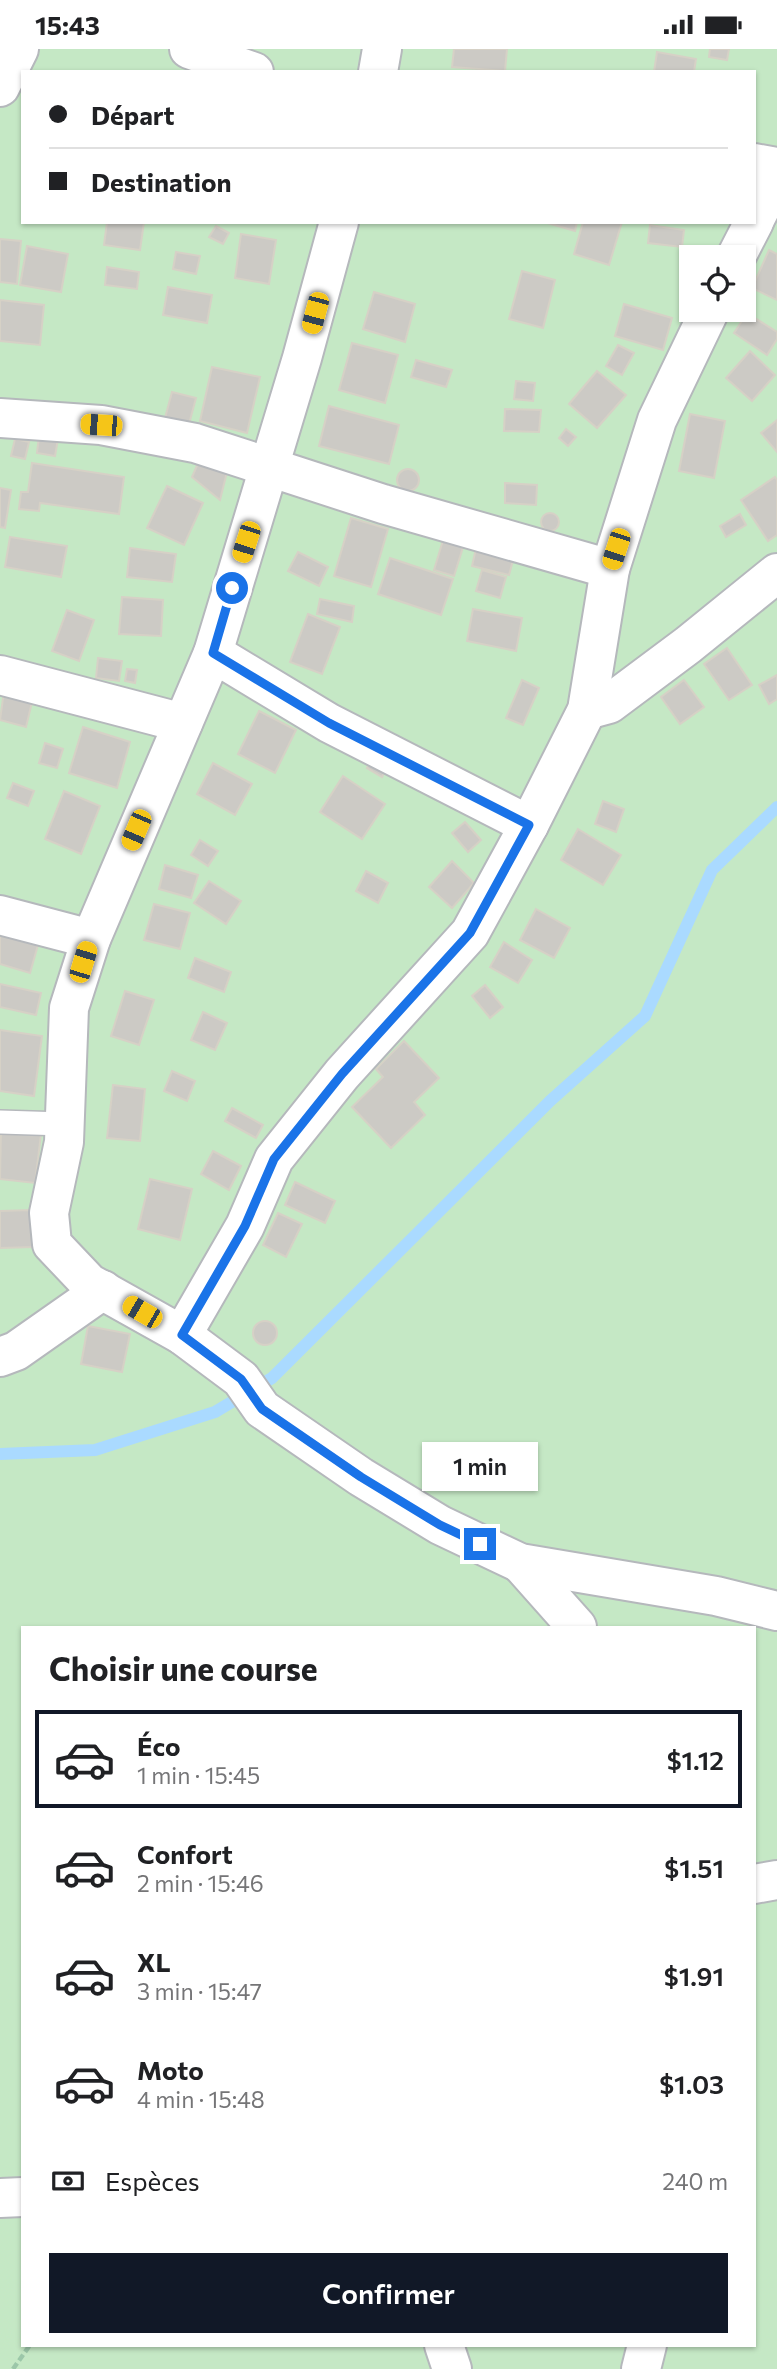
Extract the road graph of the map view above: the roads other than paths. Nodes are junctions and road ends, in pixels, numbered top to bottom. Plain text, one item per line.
1 (19, 49) edge
2 (189, 49) edge
3 (383, 49) edge
4 (248, 70) edge
5 (378, 70) edge
6 (0, 87) edge
7 (756, 163) edge
8 (777, 167) edge
9 (777, 176) edge
10 (756, 218) edge
11 (338, 224) edge
12 (753, 224) edge
13 (742, 245) edge
14 (704, 322) edge
15 (0, 418) edge
16 (270, 468) junction
17 (610, 569) junction
18 (777, 573) edge
19 (213, 653) junction
20 (0, 675) edge
21 (587, 710) junction
22 (183, 723) junction
23 (529, 825) junction
24 (0, 915) edge
25 (91, 939) junction
26 (0, 1122) edge
27 (64, 1124) junction
28 (103, 1290) junction
29 (182, 1335) junction
30 (0, 1357) edge
31 (520, 1563) junction
32 (777, 1611) edge
33 (576, 1626) edge
34 (777, 1881) edge
35 (756, 1884) edge
36 (21, 2197) edge
37 (0, 2198) edge
38 (445, 2347) edge
39 (646, 2347) edge
40 (452, 2369) edge
41 (641, 2369) edge

1 - 6 street
2 - 4 street
3 - 5 street
7 - 8 street
9 - 10 street
11 - 16 street
12 - 13 street
14 - 17 street
15 - 16 street
16 - 17 street
16 - 19 street
17 - 21 street
18 - 21 street
19 - 22 street
19 - 23 street
20 - 22 street
21 - 23 street
22 - 25 street
23 - 29 street
24 - 25 street
25 - 27 street
26 - 27 lane
27 - 28 street
28 - 29 street
28 - 30 street
29 - 31 street
31 - 32 street
31 - 33 street
34 - 35 street
36 - 37 street
38 - 40 street
39 - 41 street

